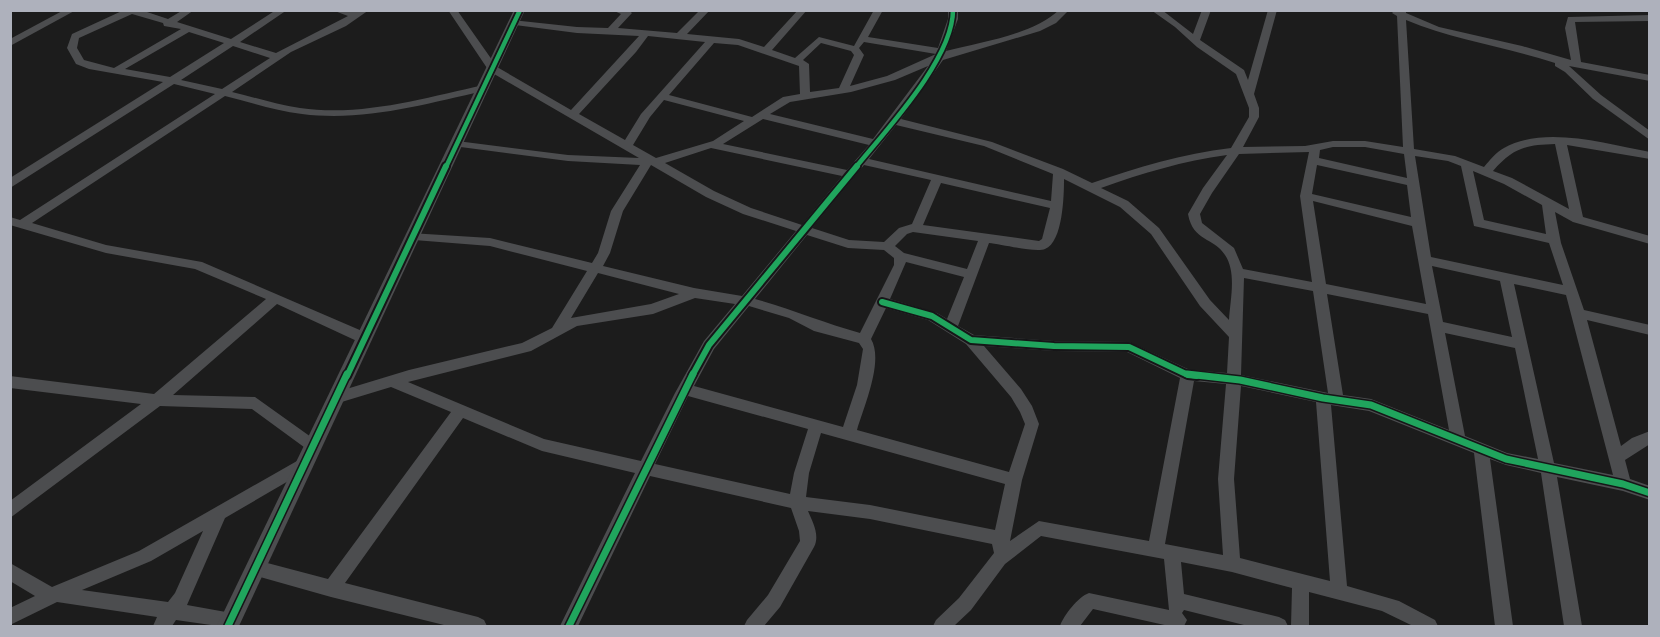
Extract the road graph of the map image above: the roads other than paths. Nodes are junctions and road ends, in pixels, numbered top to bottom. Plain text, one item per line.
1 (72, 10) edge
2 (190, 10) edge
3 (283, 10) edge
4 (336, 10) edge
5 (452, 10) edge
6 (616, 10) edge
7 (706, 10) edge
8 (803, 10) edge
9 (879, 10) edge
10 (953, 10) edge
11 (1065, 10) edge
12 (1155, 10) edge
13 (1207, 10) edge
14 (1273, 10) edge
15 (130, 11) edge
16 (1398, 12) edge
17 (361, 13) edge
18 (518, 16) edge
19 (1650, 18) edge
20 (167, 24) junction
21 (186, 30) junction
22 (610, 31) junction
23 (645, 34) junction
24 (680, 36) junction
25 (712, 38) junction
26 (862, 39) junction
27 (1195, 41) junction
28 (10, 43) edge
29 (230, 43) junction
30 (855, 49) junction
31 (767, 50) junction
32 (940, 55) junction
33 (278, 57) junction
34 (1544, 57) junction
35 (796, 61) junction
36 (1577, 65) junction
37 (493, 69) junction
38 (115, 71) junction
39 (1650, 78) edge
40 (174, 81) junction
41 (484, 88) junction
42 (843, 91) junction
43 (1250, 92) junction
44 (224, 94) junction
45 (661, 96) junction
46 (805, 96) junction
47 (573, 114) junction
48 (756, 118) junction
49 (894, 121) junction
50 (1650, 137) edge
51 (1560, 140) junction
52 (876, 143) junction
53 (458, 144) junction
54 (628, 145) junction
55 (711, 145) junction
56 (1236, 151) junction
57 (1409, 151) junction
58 (1313, 154) junction
59 (1650, 156) edge
60 (862, 161) junction
61 (652, 162) junction
62 (1466, 163) junction
63 (1487, 171) junction
64 (1059, 172) junction
65 (851, 174) junction
66 (937, 179) junction
67 (1413, 183) junction
68 (10, 184) edge
69 (1093, 187) junction
70 (1306, 196) junction
71 (1548, 204) junction
72 (1057, 206) junction
73 (1577, 219) junction
74 (15, 223) edge
75 (1418, 223) junction
76 (916, 228) junction
77 (804, 230) junction
78 (414, 236) junction
79 (985, 238) junction
80 (1553, 240) junction
81 (1650, 240) edge
82 (887, 246) junction
83 (900, 256) junction
84 (1424, 260) junction
85 (596, 267) junction
86 (1238, 272) junction
87 (972, 274) junction
88 (1506, 277) junction
89 (1321, 290) junction
90 (1572, 292) junction
91 (694, 293) junction
92 (276, 298) junction
93 (747, 301) junction
94 (882, 302) junction
95 (1434, 310) junction
96 (1578, 313) junction
97 (1437, 326) junction
98 (951, 327) junction
99 (556, 330) junction
100 (1650, 330) edge
101 (1235, 335) junction
102 (364, 338) junction
103 (864, 339) junction
104 (971, 340) junction
105 (1520, 344) junction
106 (1188, 375) junction
107 (1234, 379) junction
108 (392, 381) junction
109 (10, 382) edge
110 (685, 389) junction
111 (335, 399) junction
112 (1329, 399) junction
113 (157, 400) junction
114 (460, 411) junction
115 (816, 426) junction
116 (848, 435) junction
117 (1650, 437) edge
118 (1459, 442) junction
119 (313, 446) junction
120 (1481, 450) junction
121 (1616, 458) junction
122 (304, 464) junction
123 (646, 468) junction
124 (1548, 469) junction
125 (1014, 480) junction
126 (1623, 484) junction
127 (1650, 494) edge
128 (798, 502) junction
129 (10, 511) edge
130 (219, 513) junction
131 (1002, 539) junction
132 (1165, 551) junction
133 (999, 559) junction
134 (1232, 564) junction
135 (256, 568) junction
136 (10, 571) edge
137 (1301, 582) junction
138 (331, 589) junction
139 (1339, 592) junction
140 (53, 595) junction
141 (1176, 600) junction
142 (174, 610) junction
143 (10, 617) edge
144 (1245, 622) edge
145 (229, 623) edge
146 (1179, 623) edge
147 (466, 625) edge
148 (162, 627) edge
149 (569, 627) edge
150 (753, 627) edge
151 (942, 627) edge
152 (1069, 627) edge
153 (1279, 627) edge
154 (1300, 627) edge
155 (1429, 627) edge
156 (1504, 627) edge
157 (1573, 627) edge

1 - 28 street
2 - 20 street
3 - 29 street
4 - 17 street
5 - 37 street
6 - 22 street
7 - 24 street
8 - 31 street
9 - 26 street
10 - 32 street
11 - 32 street
12 - 27 street
13 - 27 street
14 - 43 street
15 - 20 street
15 - 38 street
16 - 34 street
16 - 57 street
17 - 33 street
18 - 22 street
18 - 37 street
19 - 36 street
20 - 21 street
21 - 29 street
21 - 38 street
22 - 23 street
23 - 24 street
23 - 47 street
24 - 25 street
25 - 31 street
25 - 45 street
26 - 30 street
26 - 32 street
27 - 43 street
29 - 33 street
29 - 40 street
30 - 35 street
30 - 42 street
31 - 35 street
32 - 42 street
32 - 49 street
33 - 44 street
34 - 36 street
34 - 50 street
35 - 46 street
36 - 39 street
37 - 41 street
37 - 47 street
38 - 40 street
40 - 44 street
40 - 68 street
41 - 44 street
41 - 53 street
42 - 46 street
43 - 56 street
44 - 74 street
45 - 48 street
45 - 54 street
46 - 48 street
47 - 54 street
48 - 52 street
48 - 55 street
49 - 52 street
49 - 64 street
51 - 59 street
51 - 63 street
51 - 73 street
52 - 60 street
53 - 61 street
53 - 78 street
54 - 61 street
55 - 61 street
55 - 65 street
56 - 58 street
56 - 69 street
56 - 86 street
57 - 58 street
57 - 62 street
57 - 67 street
58 - 67 street
58 - 70 street
60 - 65 street
60 - 66 street
61 - 77 street
61 - 85 street
62 - 63 street
62 - 80 street
63 - 71 street
64 - 69 street
64 - 72 street
65 - 77 street
66 - 72 street
66 - 76 street
67 - 75 street
69 - 101 street
70 - 75 street
70 - 89 street
71 - 73 street
71 - 80 street
72 - 79 street
73 - 81 street
74 - 92 street
75 - 84 street
76 - 79 street
76 - 82 street
77 - 82 street
77 - 93 street
78 - 85 street
78 - 102 street
79 - 87 street
80 - 90 street
82 - 83 street
83 - 87 street
83 - 94 street
84 - 88 street
84 - 95 street
85 - 91 street
85 - 99 street
86 - 89 street
86 - 101 street
87 - 98 street
88 - 90 street
88 - 105 street
89 - 95 street
89 - 112 street
90 - 96 street
91 - 93 street
91 - 99 street
92 - 102 street
92 - 113 street
93 - 103 street
93 - 110 street
94 - 98 street
94 - 103 street
95 - 97 street
96 - 100 street
96 - 121 street
97 - 105 street
97 - 118 street
98 - 104 street
99 - 108 street
101 - 107 street
102 - 111 street
103 - 116 street
104 - 106 street
104 - 125 street
105 - 124 street
106 - 107 street
106 - 132 street
107 - 112 street
107 - 134 street
108 - 111 street
108 - 114 street
109 - 113 street
110 - 115 street
110 - 123 street
111 - 119 street
112 - 118 street
112 - 139 street
113 - 119 street
113 - 129 street
114 - 123 street
114 - 138 street
115 - 116 street
115 - 128 street
116 - 125 street
117 - 121 street
118 - 120 street
119 - 122 street
120 - 124 street
120 - 156 street
121 - 126 street
122 - 130 street
122 - 135 street
123 - 128 street
123 - 149 street
124 - 126 street
124 - 157 street
125 - 131 street
126 - 127 street
128 - 131 street
128 - 150 street
130 - 140 street
130 - 142 street
131 - 133 street
132 - 133 street
132 - 134 street
132 - 141 street
133 - 151 street
134 - 137 street
135 - 138 street
135 - 145 street
136 - 140 street
137 - 139 street
137 - 154 street
138 - 147 street
139 - 155 street
140 - 142 street
140 - 143 street
141 - 144 street
141 - 146 street
142 - 145 street
142 - 148 street
144 - 153 street
146 - 152 street

